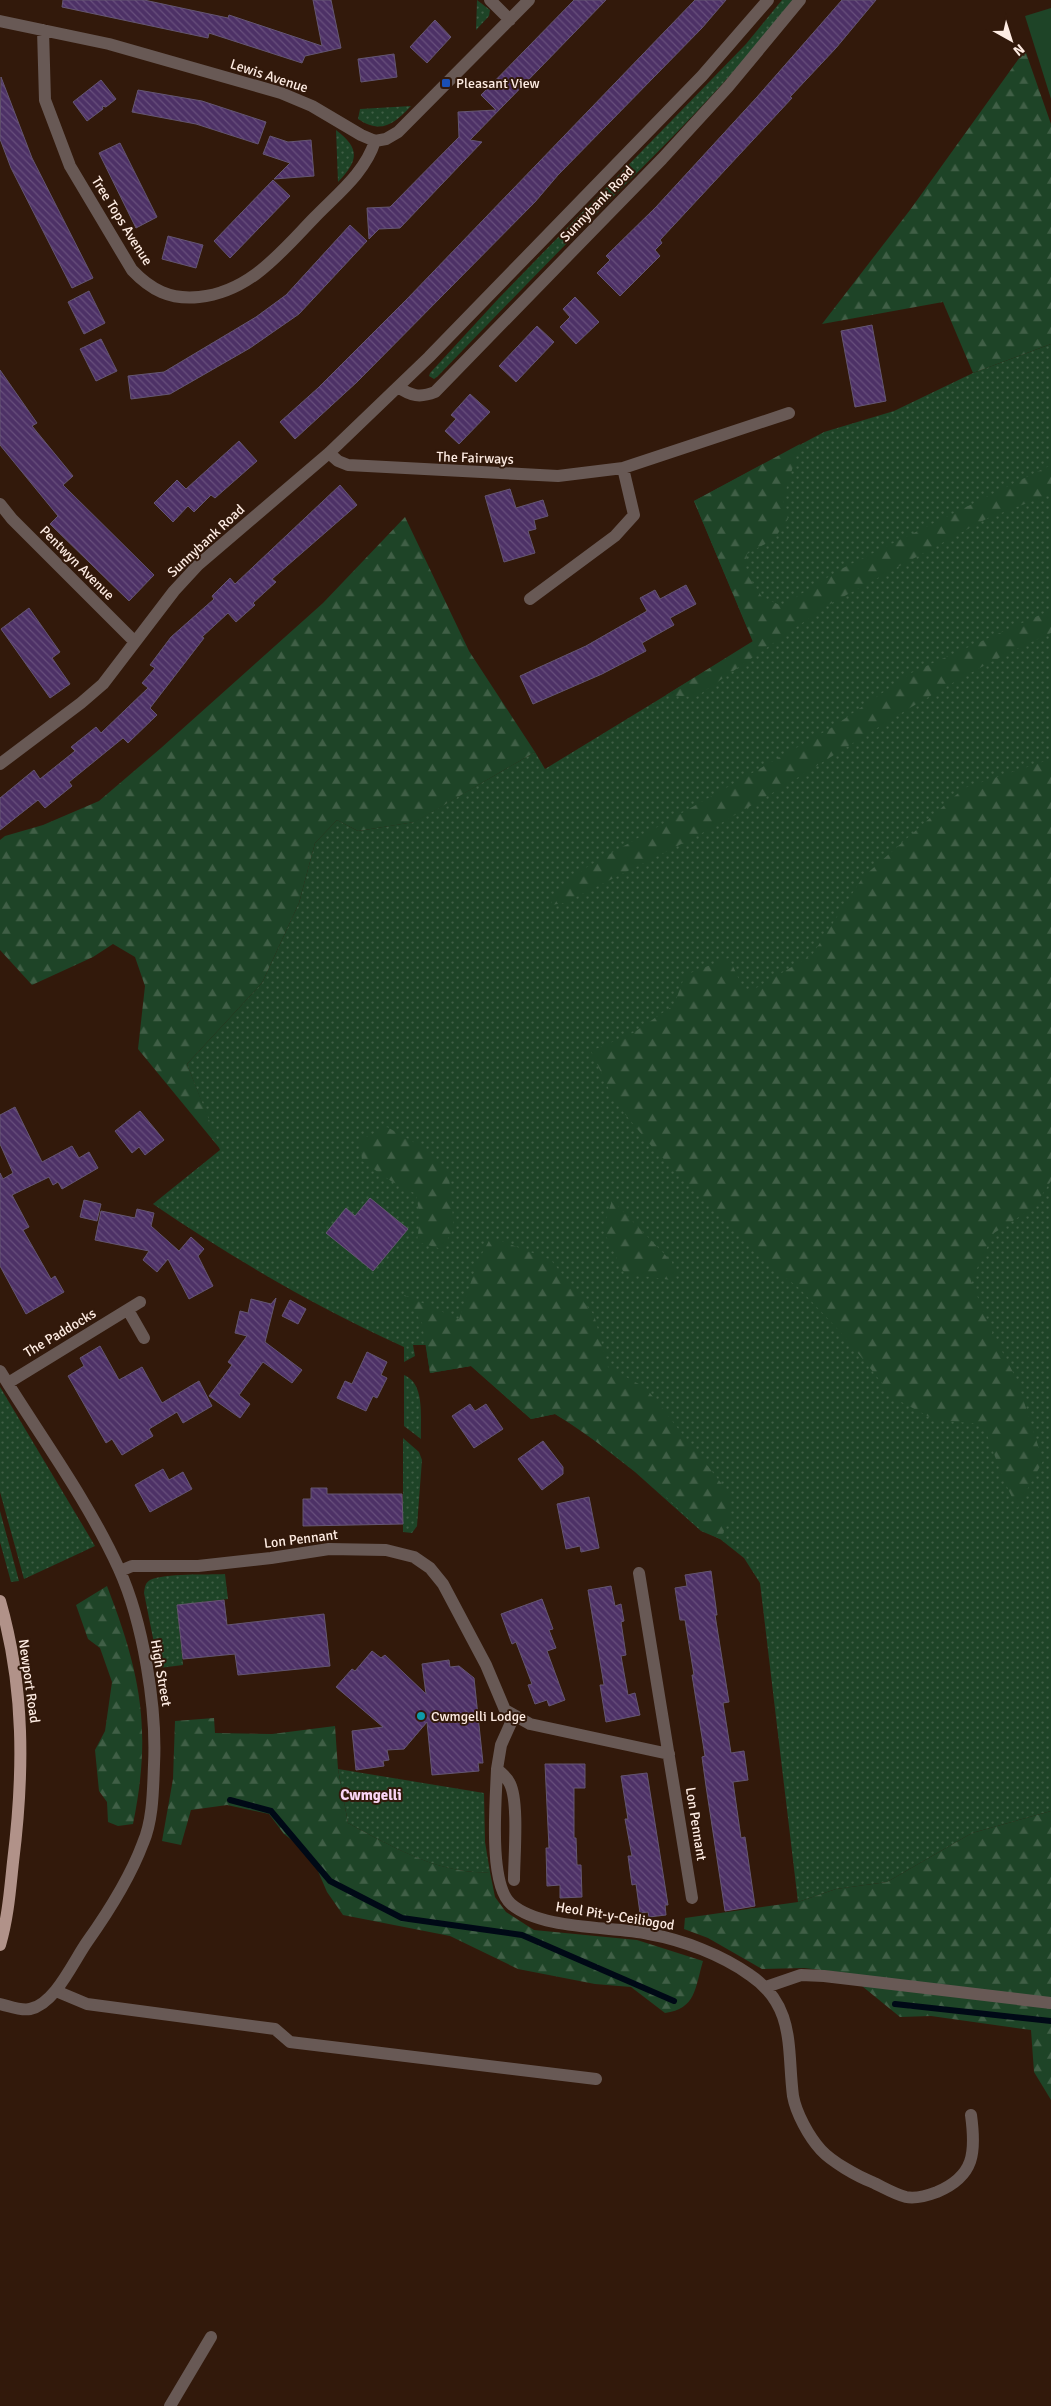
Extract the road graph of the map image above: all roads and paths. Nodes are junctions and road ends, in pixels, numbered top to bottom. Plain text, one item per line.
1 (490, 0) edge
2 (530, 0) edge
3 (768, 0) edge
4 (800, 0) edge
5 (510, 20) junction
6 (0, 21) edge
7 (43, 30) junction
8 (375, 141) junction
9 (398, 387) junction
10 (789, 413) dead end
11 (329, 453) junction
12 (623, 468) junction
13 (0, 504) edge
14 (530, 599) dead end
15 (135, 642) junction
16 (0, 764) edge
17 (140, 1302) dead end
18 (128, 1310) junction
19 (144, 1338) dead end
20 (0, 1371) edge
21 (8, 1383) junction
22 (120, 1571) junction
23 (639, 1573) dead end
24 (0, 1601) edge
25 (514, 1716) junction
26 (670, 1754) junction
27 (497, 1769) junction
28 (514, 1880) dead end
29 (692, 1898) dead end
30 (0, 1945) edge
31 (766, 1987) junction
32 (56, 1991) junction
33 (1051, 2003) edge
34 (0, 2004) edge
35 (596, 2080) dead end
36 (971, 2115) dead end
37 (211, 2337) dead end
38 (170, 2406) edge

1 - 5 street
2 - 5 street
3 - 9 street, Sunnybank Road
4 - 9 street, Sunnybank Road
5 - 8 street
6 - 7 street, Lewis Avenue
7 - 8 street, Lewis Avenue
7 - 8 street, Tree Tops Avenue
9 - 11 street, Sunnybank Road
10 - 12 street, The Fairways
11 - 12 street, The Fairways
11 - 15 street, Sunnybank Road
12 - 14 street
13 - 15 street, Pentwyn Avenue
15 - 16 street, Sunnybank Road
17 - 18 street, The Paddocks
18 - 19 street
18 - 21 street, The Paddocks
20 - 21 street, High Street
21 - 22 street, High Street
22 - 25 street, Lon Pennant
22 - 32 street, High Street
23 - 26 street, Lon Pennant
24 - 30 main road, Newport Road
25 - 26 street
25 - 27 street
26 - 29 street, Lon Pennant
27 - 28 street
27 - 31 street, Heol Pit-y-Ceiliogod
31 - 33 street
31 - 36 street
32 - 34 street
32 - 35 street
37 - 38 street

